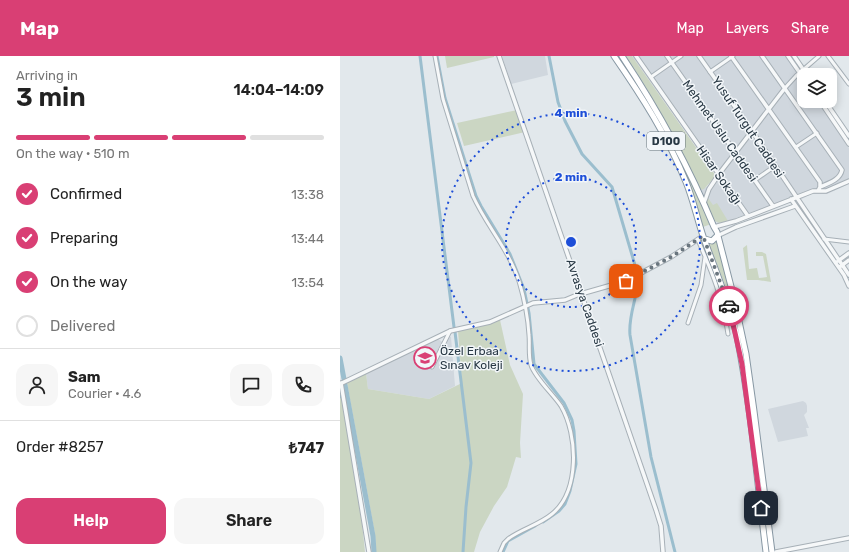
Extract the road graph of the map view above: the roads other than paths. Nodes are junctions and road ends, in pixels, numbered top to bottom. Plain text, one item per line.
1 (435, 56) edge
2 (500, 56) edge
3 (614, 56) edge
4 (622, 56) edge
5 (636, 56) edge
6 (667, 56) edge
7 (681, 56) edge
8 (699, 56) edge
9 (732, 56) edge
10 (762, 56) edge
11 (788, 56) edge
12 (794, 56) edge
13 (819, 56) edge
14 (828, 56) edge
15 (671, 63) junction
16 (797, 68) edge
17 (802, 68) edge
18 (804, 68) edge
19 (710, 72) junction
20 (849, 74) edge
21 (797, 75) edge
22 (651, 77) junction
23 (844, 77) junction
24 (849, 84) edge
25 (785, 88) junction
26 (825, 108) edge
27 (830, 108) edge
28 (769, 109) junction
29 (752, 131) junction
30 (817, 133) junction
31 (849, 136) edge
32 (849, 144) edge
33 (796, 147) junction
34 (735, 152) junction
35 (775, 166) junction
36 (719, 174) junction
37 (755, 180) junction
38 (849, 181) edge
39 (709, 189) junction
40 (819, 189) junction
41 (699, 194) junction
42 (796, 198) junction
43 (791, 199) junction
44 (704, 204) junction
45 (773, 206) junction
46 (795, 206) junction
47 (748, 216) junction
48 (714, 227) junction
49 (704, 236) junction
50 (717, 236) junction
51 (824, 239) junction
52 (698, 240) junction
53 (849, 242) edge
54 (849, 253) edge
55 (704, 254) junction
56 (839, 260) junction
57 (849, 260) edge
58 (835, 263) junction
59 (843, 265) junction
60 (839, 267) junction
61 (849, 275) edge
62 (849, 286) edge
63 (582, 293) junction
64 (525, 306) junction
65 (688, 323) dead end
66 (450, 331) junction
67 (728, 334) dead end
68 (432, 367) dead end
69 (340, 382) edge
70 (849, 538) edge
71 (369, 552) edge
72 (500, 552) edge
73 (663, 552) edge
74 (766, 552) edge
75 (772, 552) edge
76 (776, 552) edge

1 - 64 street
2 - 63 street, Avrasya Caddesi
3 - 49 highway, D100
4 - 41 highway, D100
5 - 22 street, Hisar Sokağı
6 - 15 street, Mehmet Uslu Caddesi
7 - 15 street
8 - 19 street, Yusuf Turgut Caddesi
9 - 19 street
9 - 28 street
10 - 25 street
11 - 16 street
12 - 17 street
13 - 18 street
14 - 23 street
15 - 22 street
15 - 34 street, Mehmet Uslu Caddesi
19 - 29 street, Yusuf Turgut Caddesi
20 - 23 street
21 - 25 street
22 - 36 street, Hisar Sokağı
23 - 24 street
25 - 28 street
25 - 30 street
26 - 32 street
27 - 31 street
28 - 29 street
28 - 33 street
29 - 34 street
29 - 35 street, Yusuf Turgut Caddesi
30 - 33 street
30 - 40 street
33 - 40 street
34 - 36 street
34 - 37 street, Mehmet Uslu Caddesi
35 - 37 street
35 - 42 street, Yusuf Turgut Caddesi
36 - 39 street
36 - 47 street, Hisar Sokağı
37 - 45 street, Mehmet Uslu Caddesi
38 - 40 street
39 - 41 street
39 - 44 street
40 - 42 street
41 - 44 highway, D100
42 - 43 street
42 - 51 street, Yusuf Turgut Caddesi
43 - 45 street
43 - 46 street
44 - 48 highway, D100
45 - 47 street
46 - 50 street
46 - 58 street
47 - 48 street
48 - 49 highway
48 - 50 highway
49 - 50 highway
49 - 52 street
49 - 74 highway, D100
50 - 75 highway
51 - 53 street
51 - 56 street, Yusuf Turgut Caddesi
52 - 55 street
52 - 63 street
54 - 56 street
55 - 65 street
55 - 67 street
56 - 58 street
56 - 59 street, Yusuf Turgut Caddesi
57 - 59 street
58 - 60 street
59 - 60 street
59 - 61 street, Yusuf Turgut Caddesi
60 - 62 street
63 - 64 street
63 - 73 street, Avrasya Caddesi
64 - 66 street
64 - 72 street
66 - 68 street
66 - 69 street
69 - 71 street
70 - 76 street

